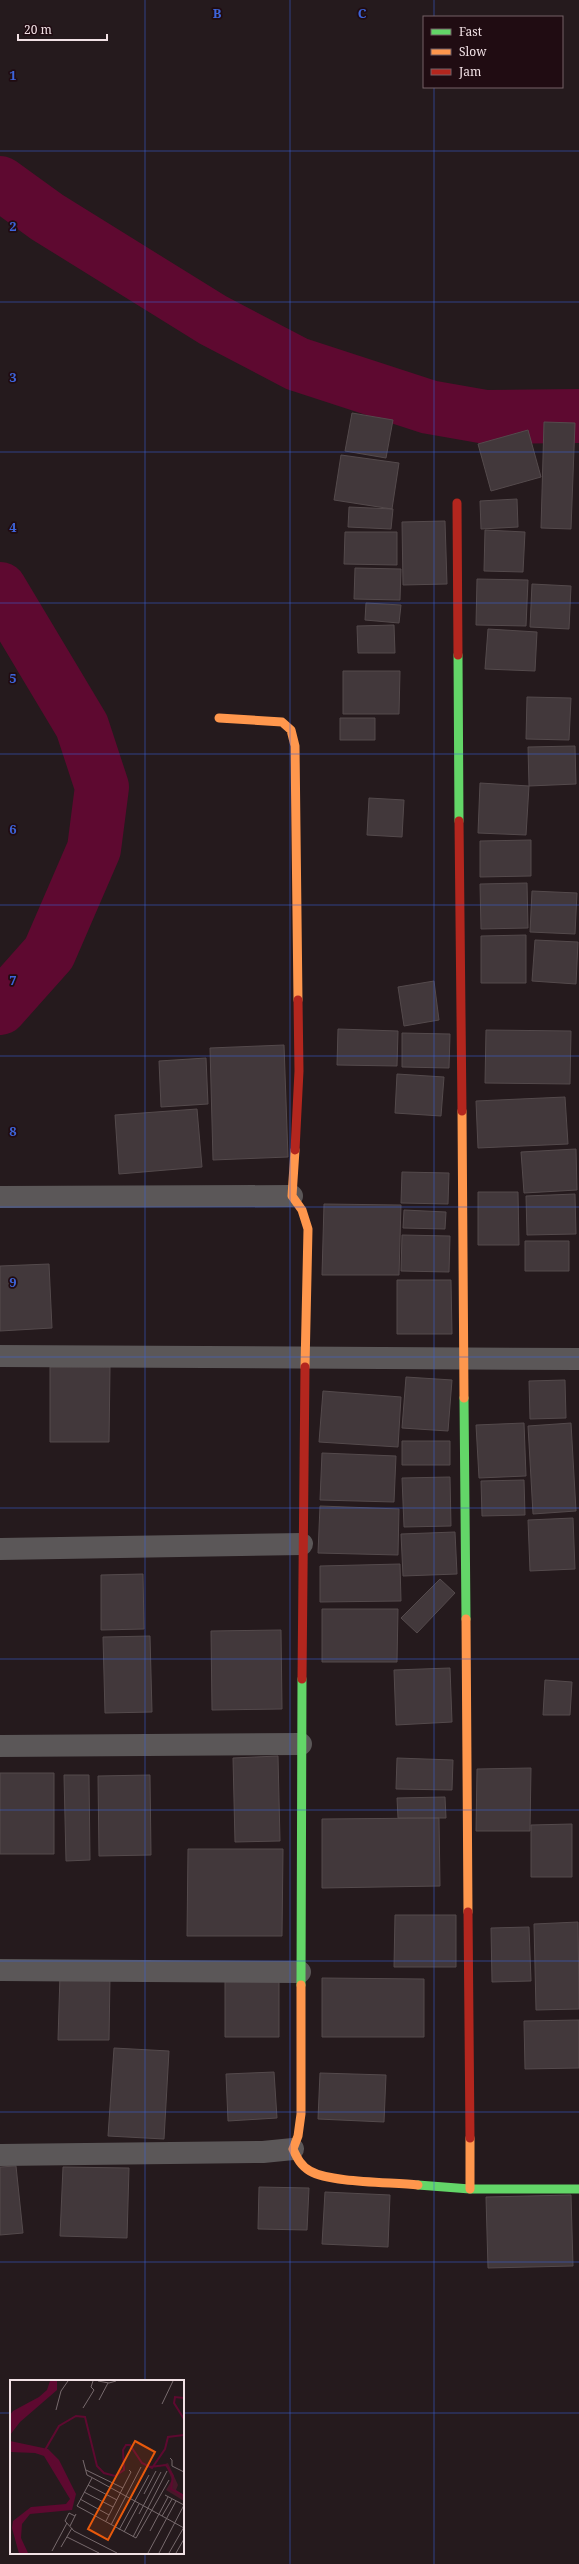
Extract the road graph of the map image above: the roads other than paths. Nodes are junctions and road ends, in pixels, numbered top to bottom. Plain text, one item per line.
1 (457, 503) dead end
2 (219, 718) dead end
3 (292, 1196) junction
4 (0, 1197) edge
5 (0, 1356) edge
6 (305, 1357) junction
7 (463, 1358) junction
8 (579, 1359) edge
9 (302, 1544) junction
10 (0, 1549) edge
11 (301, 1744) junction
12 (0, 1746) edge
13 (0, 1970) edge
14 (300, 1972) junction
15 (293, 2149) junction
16 (0, 2154) edge
17 (470, 2189) junction
18 (579, 2189) edge

1 - 7 street
2 - 3 street
3 - 4 street
3 - 6 street
5 - 6 street
6 - 7 street
6 - 9 street
7 - 8 street
7 - 17 street
9 - 10 street
9 - 11 street
11 - 12 street
11 - 14 street
13 - 14 street
14 - 15 street
15 - 16 street
15 - 17 street
17 - 18 street

